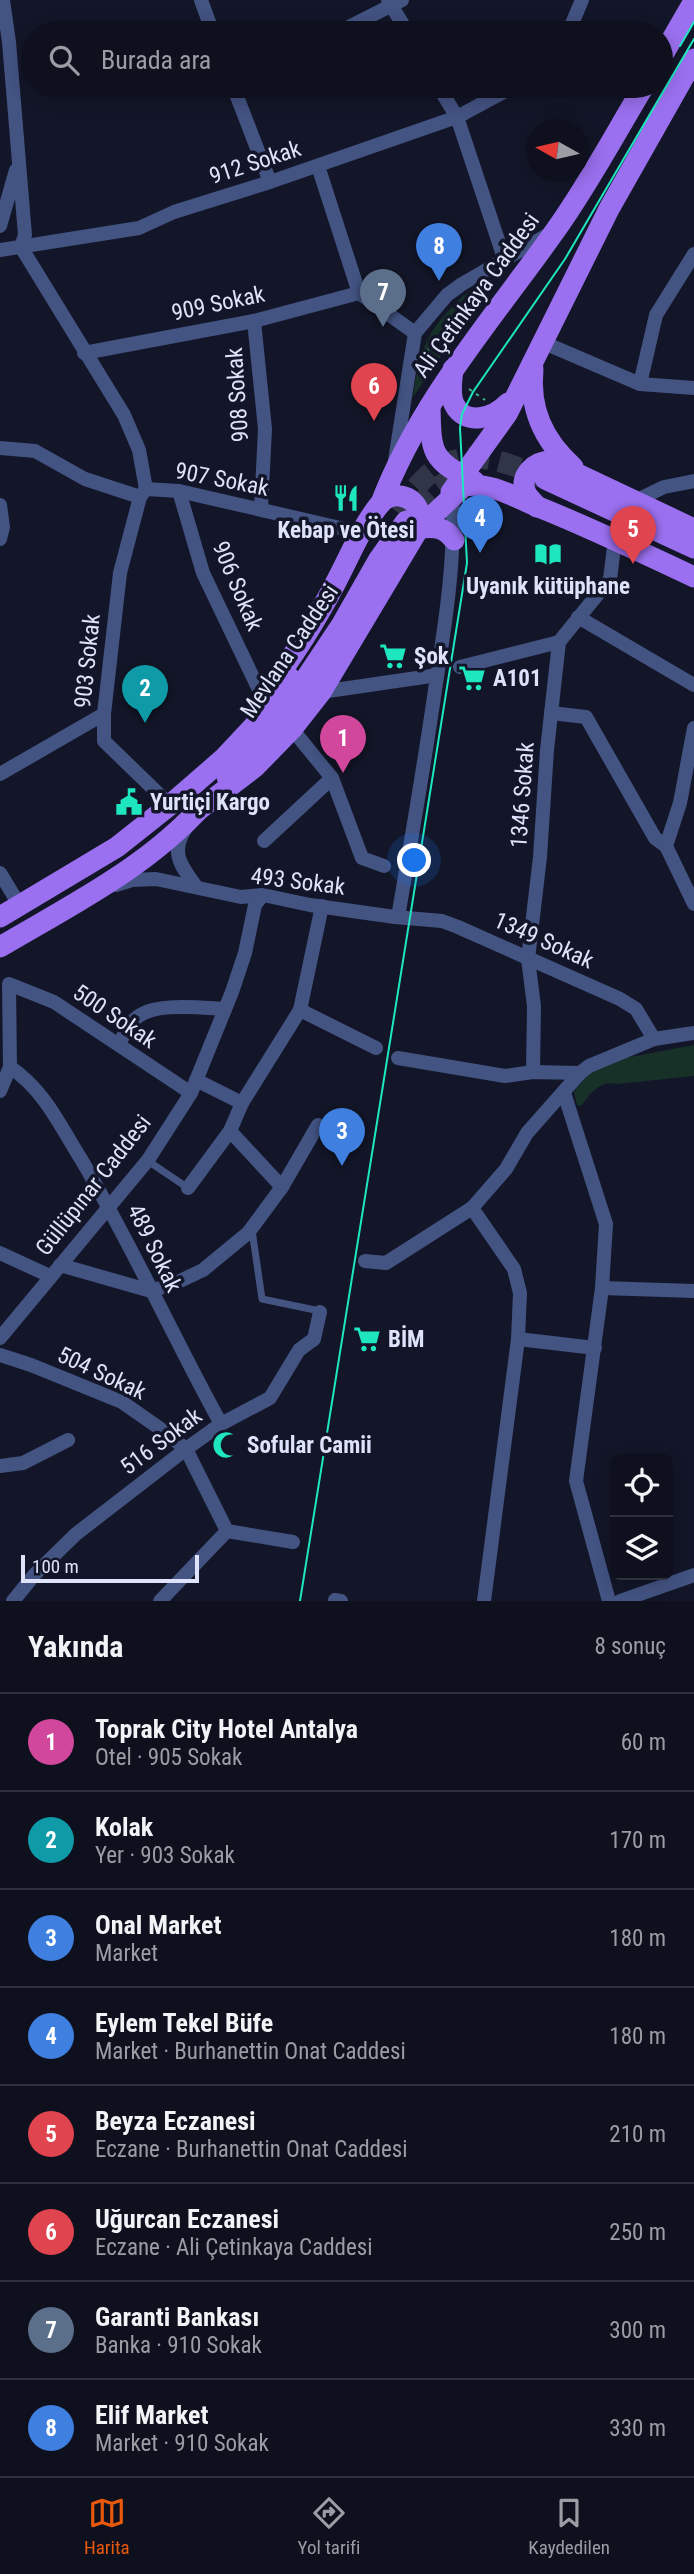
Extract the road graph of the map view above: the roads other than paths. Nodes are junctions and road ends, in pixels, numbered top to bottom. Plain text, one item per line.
1 (3, 0) edge
2 (201, 0) edge
3 (582, 0) edge
4 (694, 1) edge
5 (394, 2) edge
6 (209, 21) edge
7 (359, 21) edge
8 (403, 21) edge
9 (573, 21) edge
10 (673, 37) edge
11 (694, 59) edge
12 (686, 85) edge
13 (6, 91) edge
14 (238, 98) edge
15 (445, 98) edge
16 (493, 98) edge
17 (637, 98) edge
18 (457, 117) junction
19 (18, 162) junction
20 (318, 166) junction
21 (270, 182) junction
22 (0, 226) edge
23 (556, 229) junction
24 (21, 247) junction
25 (0, 250) edge
26 (694, 254) edge
27 (505, 258) junction
28 (359, 293) junction
29 (254, 321) junction
30 (415, 333) junction
31 (538, 351) junction
32 (84, 353) junction
33 (447, 371) junction
34 (640, 384) junction
35 (694, 388) edge
36 (516, 394) junction
37 (430, 404) junction
38 (0, 448) edge
39 (394, 470) junction
40 (582, 475) junction
41 (694, 481) edge
42 (451, 487) junction
43 (179, 491) junction
44 (541, 492) junction
45 (143, 493) junction
46 (633, 502) junction
47 (0, 505) edge
48 (261, 508) junction
49 (400, 516) junction
50 (694, 529) edge
51 (362, 533) junction
52 (0, 539) edge
53 (454, 540) junction
54 (615, 540) junction
55 (694, 548) edge
56 (694, 564) edge
57 (694, 577) edge
58 (578, 617) junction
59 (559, 642) junction
60 (460, 667) dead end
61 (431, 676) dead end
62 (694, 685) edge
63 (321, 692) junction
64 (262, 696) junction
65 (551, 713) junction
66 (104, 714) junction
67 (694, 728) edge
68 (292, 729) junction
69 (0, 774) edge
70 (332, 778) junction
71 (177, 799) junction
72 (196, 812) junction
73 (264, 841) dead end
74 (666, 846) junction
75 (384, 866) dead end
76 (0, 873) edge
77 (195, 885) junction
78 (94, 892) junction
79 (263, 895) junction
80 (694, 904) edge
81 (20, 906) junction
82 (322, 906) junction
83 (0, 917) edge
84 (397, 917) junction
85 (0, 947) edge
86 (528, 959) junction
87 (225, 1009) junction
88 (300, 1010) junction
89 (694, 1033) edge
90 (654, 1039) junction
91 (119, 1043) junction
92 (376, 1048) dead end
93 (398, 1058) dead end
94 (10, 1067) junction
95 (533, 1072) junction
96 (580, 1073) junction
97 (194, 1086) junction
98 (0, 1091) edge
99 (564, 1093) junction
100 (242, 1102) junction
101 (318, 1125) dead end
102 (230, 1130) junction
103 (148, 1160) junction
104 (282, 1187) junction
105 (188, 1188) joint
106 (110, 1208) junction
107 (472, 1208) junction
108 (251, 1229) junction
109 (0, 1252) edge
110 (365, 1261) dead end
111 (55, 1271) junction
112 (602, 1288) junction
113 (694, 1291) edge
114 (151, 1292) junction
115 (320, 1312) joint
116 (0, 1338) edge
117 (519, 1339) junction
118 (595, 1348) junction
119 (0, 1355) edge
120 (221, 1424) junction
121 (68, 1440) dead end
122 (186, 1449) junction
123 (0, 1466) edge
124 (228, 1531) junction
125 (293, 1542) dead end
126 (694, 1575) edge
127 (13, 1601) edge
128 (160, 1601) edge
129 (484, 1601) edge
130 (609, 1601) edge
131 (620, 1601) edge

1 - 13 street
2 - 6 street
3 - 9 street
4 - 10 main road
5 - 7 street
5 - 8 street
11 - 12 main road
12 - 31 main road
13 - 19 street
14 - 21 street
15 - 18 street
16 - 18 street, 912 Sokak
17 - 23 main road, Ali Çetinkaya Caddesi
18 - 20 street, 912 Sokak
18 - 27 street
19 - 22 street
19 - 24 street
20 - 21 street, 912 Sokak
20 - 28 street
21 - 24 street, 912 Sokak
23 - 27 street
23 - 33 main road, Ali Çetinkaya Caddesi
24 - 25 street, 912 Sokak
24 - 32 street, 903 Sokak
26 - 34 street
27 - 30 street
28 - 29 street, 909 Sokak
28 - 30 street
29 - 32 street, 909 Sokak
29 - 48 street, 908 Sokak
30 - 39 street
31 - 34 street
31 - 36 main road
31 - 40 main road
32 - 45 street, 903 Sokak
33 - 36 main road
33 - 37 main road, Ali Çetinkaya Caddesi
34 - 35 street
36 - 42 main road
37 - 39 main road, Ali Çetinkaya Caddesi
37 - 42 main road
38 - 45 street, 907 Sokak
39 - 49 main road, Ali Çetinkaya Caddesi
40 - 44 main road
40 - 46 main road
41 - 46 street
42 - 44 main road
42 - 49 main road
42 - 53 street
43 - 45 street, 907 Sokak
43 - 48 street, 907 Sokak
43 - 64 street, 906 Sokak
44 - 54 main road
44 - 55 main road
44 - 56 main road
45 - 66 street, 903 Sokak
46 - 50 main road
47 - 52 street
48 - 51 street, 907 Sokak
49 - 51 main road
49 - 53 main road
49 - 63 main road
49 - 71 main road, Mevlana Caddesi
49 - 72 main road, Mevlana Caddesi
51 - 64 main road
53 - 84 street
54 - 57 main road
54 - 58 street
58 - 59 street
58 - 62 street
59 - 60 street
59 - 65 street, 1346 Sokak
61 - 63 street
63 - 68 main road
64 - 71 main road
65 - 74 street
65 - 86 street, 1346 Sokak
66 - 69 street
66 - 71 street, 903 Sokak
67 - 74 street
68 - 70 street
68 - 72 main road
70 - 73 street
70 - 75 street
71 - 81 main road, Mevlana Caddesi
72 - 77 street
72 - 78 main road, Mevlana Caddesi
74 - 80 street
76 - 81 street
77 - 78 street, 493 Sokak
77 - 79 street, 493 Sokak
78 - 85 main road, Mevlana Caddesi
79 - 82 street, 493 Sokak
79 - 87 street, Güllüpınar Caddesi
81 - 83 main road, Mevlana Caddesi
82 - 84 street, 493 Sokak
82 - 88 street
84 - 86 street, 1349 Sokak
86 - 90 street, 1349 Sokak
86 - 95 street, 1346 Sokak
87 - 91 street
87 - 97 street, Güllüpınar Caddesi
88 - 92 street
88 - 100 street
89 - 90 street
90 - 96 street
91 - 94 street, 500 Sokak
91 - 97 street, 500 Sokak
93 - 95 street
94 - 98 street
94 - 106 street, 489 Sokak
95 - 96 street
96 - 99 street
97 - 100 street, 500 Sokak
97 - 103 street, Güllüpınar Caddesi
99 - 107 street
99 - 112 street
100 - 102 street
101 - 104 street
102 - 104 street
102 - 105 street
103 - 105 lane
103 - 106 street, Güllüpınar Caddesi
104 - 108 street
106 - 111 street, Güllüpınar Caddesi
106 - 114 street, 489 Sokak
107 - 110 street
107 - 117 street
108 - 114 street
108 - 115 lane
109 - 111 street
111 - 114 street
111 - 116 street, Güllüpınar Caddesi
112 - 113 street
112 - 118 street
114 - 120 street, 489 Sokak
115 - 120 street, 516 Sokak
117 - 118 street
117 - 129 street
118 - 130 street
119 - 122 street, 504 Sokak
120 - 122 street, 516 Sokak
121 - 123 street
122 - 124 street, 504 Sokak
122 - 127 street, 516 Sokak
124 - 125 street
124 - 128 street
126 - 131 street

